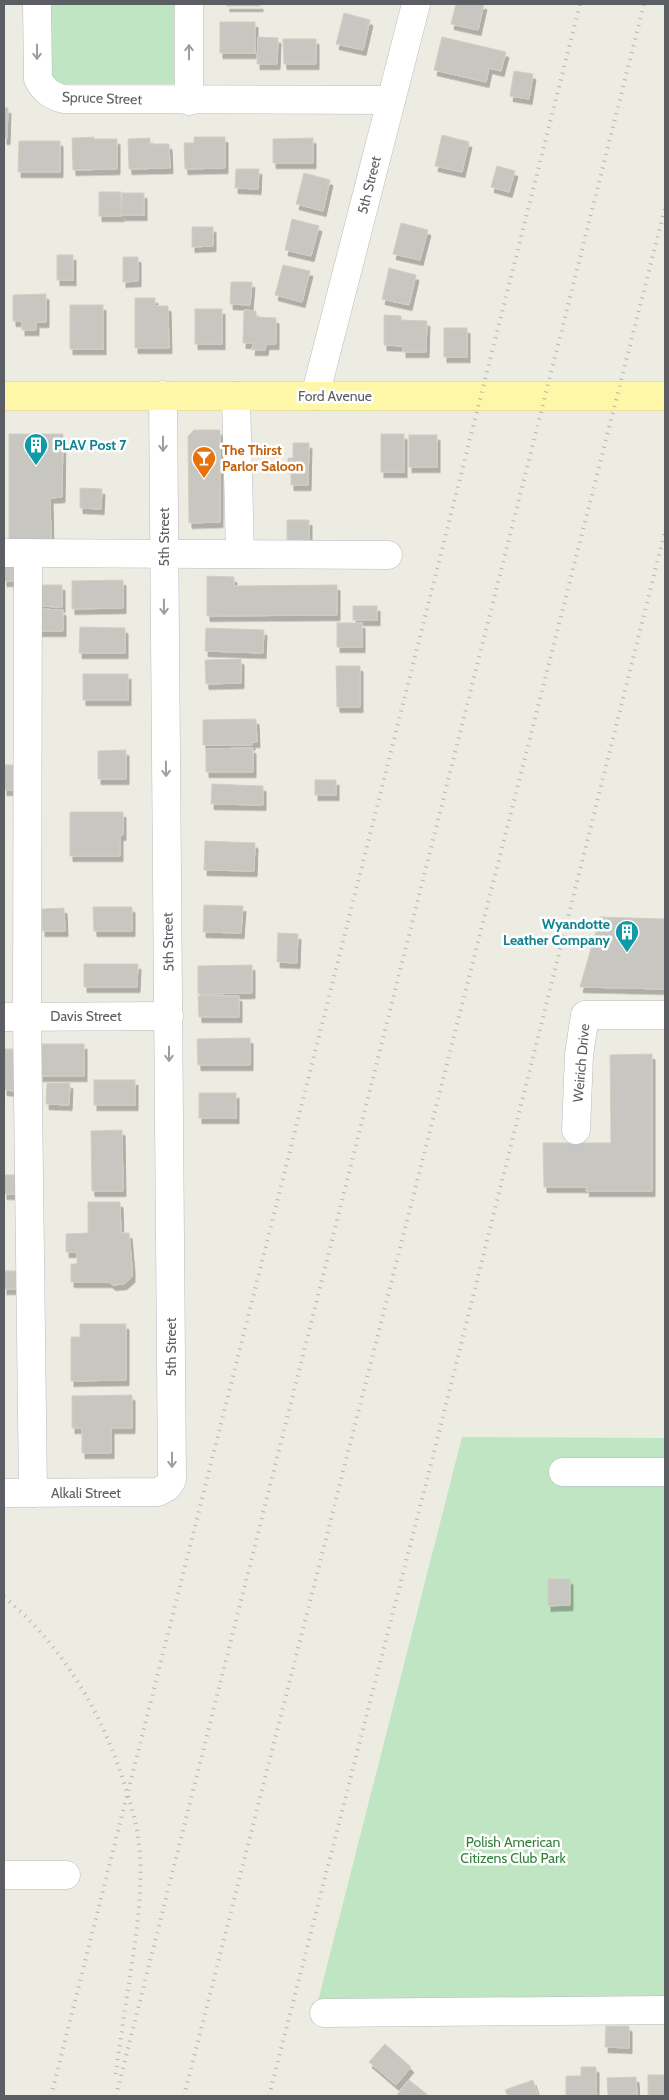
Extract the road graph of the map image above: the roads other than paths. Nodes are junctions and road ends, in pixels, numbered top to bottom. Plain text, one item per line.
1 (37, 4) edge
2 (189, 4) edge
3 (416, 4) edge
4 (391, 100) junction
5 (189, 101) junction
6 (4, 396) edge
7 (163, 396) junction
8 (236, 396) junction
9 (315, 396) junction
10 (665, 396) edge
11 (240, 553) junction
12 (16, 554) edge
13 (164, 554) junction
14 (388, 554) dead end
15 (665, 1015) edge
16 (169, 1016) junction
17 (15, 1017) edge
18 (576, 1130) dead end
19 (564, 1472) dead end
20 (665, 1472) edge
21 (167, 1487) joint
22 (4, 1493) edge
23 (33, 1493) junction
24 (4, 1875) edge
25 (66, 1875) dead end
26 (665, 2010) edge
27 (324, 2013) dead end

1 -> 5 street, Spruce Street
5 -> 2 street
3 - 4 street, 5th Street
4 - 5 street, Spruce Street
4 - 9 street, 5th Street
6 - 7 main road, Ford Avenue
7 - 8 main road, Ford Avenue
7 -> 13 street, 5th Street
8 - 9 main road, Ford Avenue
8 - 11 street
9 - 10 main road, Ford Avenue
11 - 13 street
11 - 14 street
12 - 13 street
12 - 17 street
13 -> 16 street, 5th Street
15 - 18 street, Weirich Drive
16 - 17 street, Davis Street
16 -> 21 street, 5th Street
17 - 23 street
19 - 20 street
21 - 23 street, Alkali Street
22 - 23 street, Alkali Street
24 - 25 street
26 - 27 street

